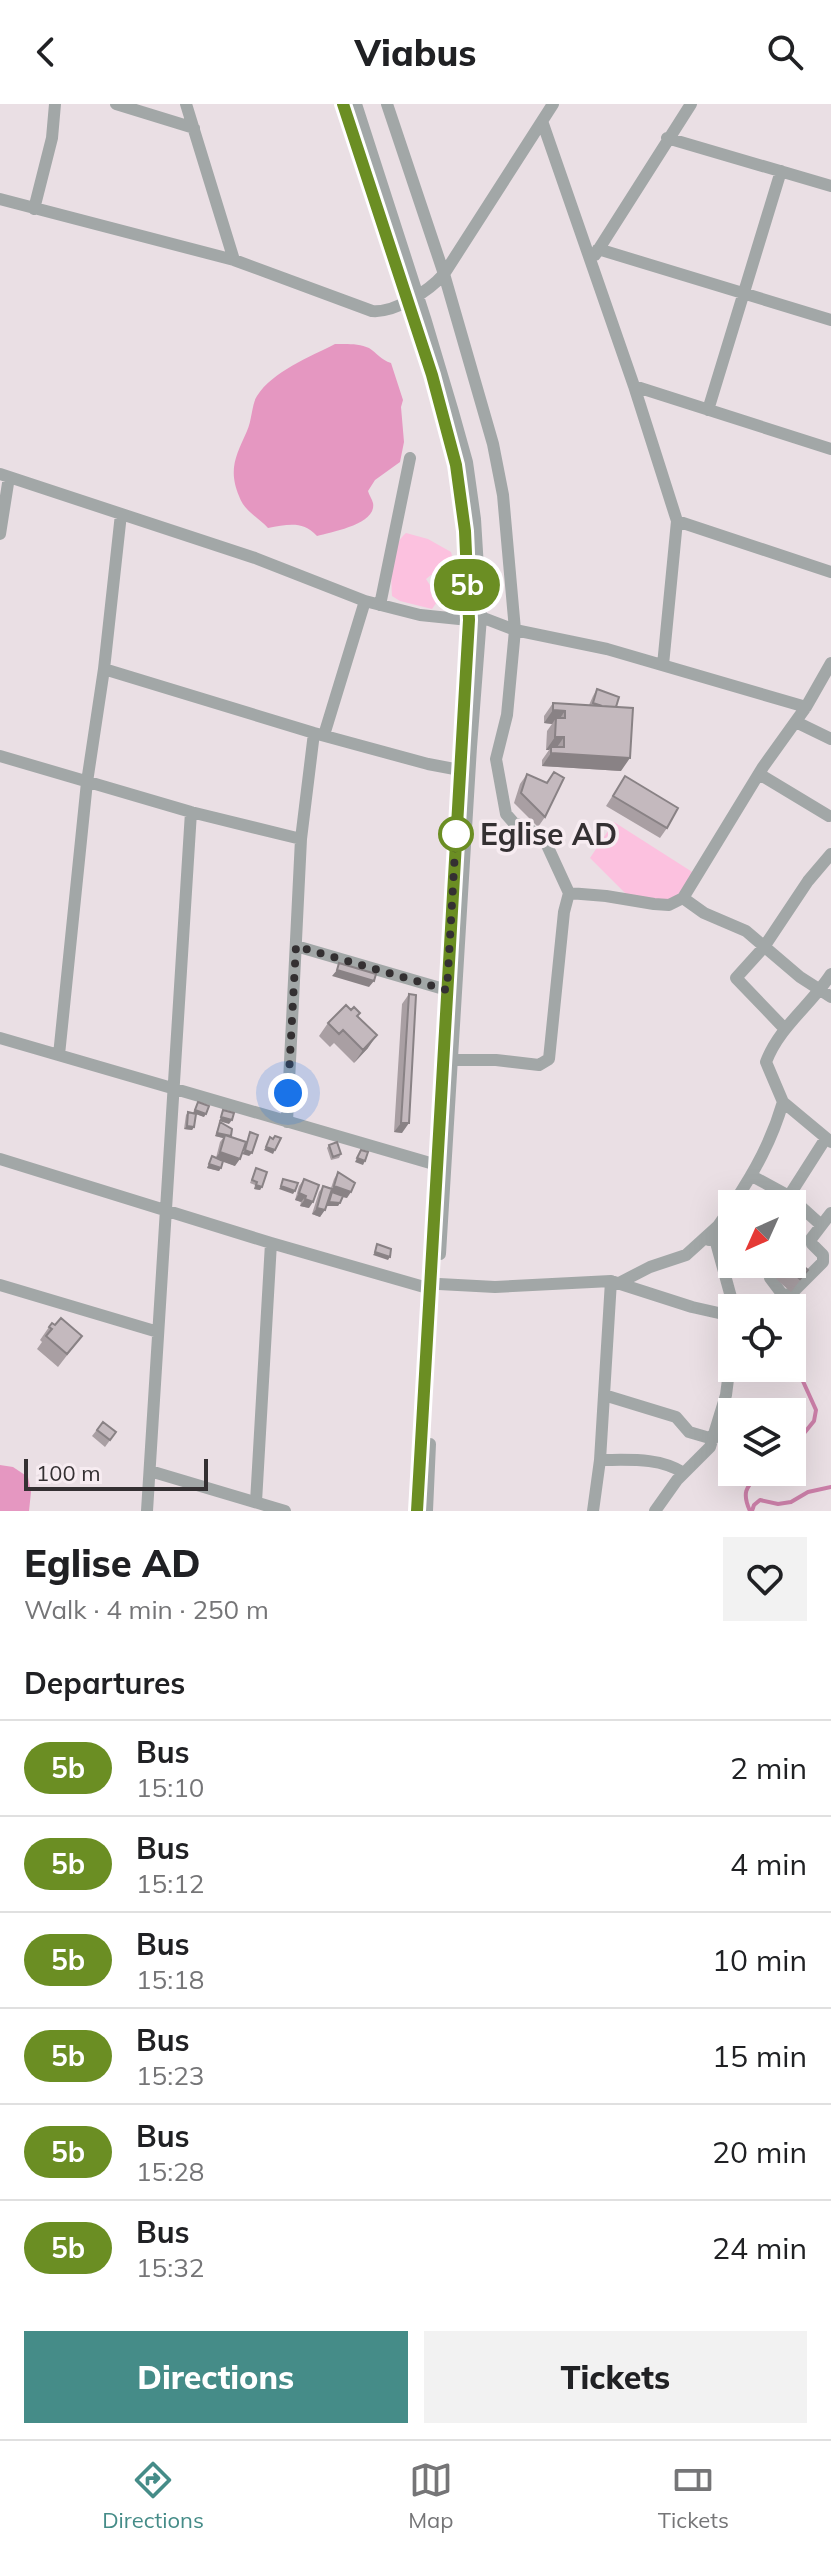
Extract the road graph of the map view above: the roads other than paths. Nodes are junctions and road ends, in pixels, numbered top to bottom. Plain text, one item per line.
1 (55, 104) edge
2 (116, 104) edge
3 (186, 104) edge
4 (343, 104) edge
5 (356, 104) edge
6 (387, 104) edge
7 (553, 104) edge
8 (691, 104) edge
9 (542, 121) junction
10 (194, 128) junction
11 (667, 138) junction
12 (781, 171) junction
13 (831, 186) edge
14 (0, 199) edge
15 (34, 209) junction
16 (595, 255) junction
17 (234, 260) junction
18 (444, 274) junction
19 (745, 294) junction
20 (412, 297) junction
21 (831, 320) edge
22 (634, 386) junction
23 (708, 410) junction
24 (831, 449) edge
25 (410, 458) dead end
26 (4, 475) edge
27 (121, 514) junction
28 (677, 521) junction
29 (0, 534) edge
30 (831, 572) edge
31 (365, 601) junction
32 (380, 605) junction
33 (475, 619) junction
34 (515, 630) junction
35 (831, 663) edge
36 (663, 665) junction
37 (104, 669) junction
38 (827, 680) edge
39 (806, 707) junction
40 (796, 722) junction
41 (319, 734) junction
42 (831, 739) edge
43 (0, 756) edge
44 (460, 770) junction
45 (759, 774) junction
46 (87, 782) junction
47 (191, 812) junction
48 (829, 816) edge
49 (301, 839) junction
50 (831, 854) edge
51 (569, 893) junction
52 (683, 898) junction
53 (296, 946) junction
54 (764, 947) junction
55 (831, 974) edge
56 (447, 990) junction
57 (826, 994) edge
58 (784, 1028) junction
59 (0, 1038) edge
60 (59, 1055) junction
61 (453, 1060) junction
62 (173, 1089) junction
63 (783, 1102) junction
64 (287, 1122) junction
65 (828, 1140) edge
66 (0, 1159) edge
67 (437, 1165) junction
68 (752, 1176) junction
69 (743, 1190) edge
70 (778, 1190) edge
71 (793, 1190) edge
72 (166, 1211) junction
73 (806, 1211) edge
74 (831, 1213) edge
75 (820, 1224) junction
76 (718, 1226) edge
77 (718, 1238) edge
78 (708, 1240) junction
79 (271, 1243) junction
80 (770, 1278) edge
81 (615, 1282) junction
82 (0, 1285) edge
83 (435, 1286) junction
84 (729, 1294) edge
85 (718, 1313) edge
86 (158, 1332) junction
87 (728, 1382) edge
88 (604, 1395) junction
89 (713, 1439) junction
90 (600, 1460) junction
91 (150, 1471) junction
92 (684, 1473) junction
93 (256, 1502) junction
94 (147, 1511) edge
95 (285, 1511) edge
96 (417, 1511) edge
97 (427, 1511) edge
98 (593, 1511) edge
99 (655, 1511) edge

1 - 15 street
2 - 10 street
3 - 10 street
4 - 20 street
5 - 20 street
6 - 18 street
7 - 9 street
8 - 11 street
9 - 16 street
9 - 18 street
10 - 17 street
11 - 12 street
11 - 16 street
12 - 13 street
12 - 19 street
14 - 15 street
15 - 17 street
16 - 19 street
16 - 22 street
17 - 20 street
18 - 20 street
18 - 34 street
19 - 21 street
19 - 23 street
20 - 33 street
22 - 23 street
22 - 28 street
23 - 24 street
25 - 32 street
26 - 27 street
26 - 29 street
27 - 31 street
27 - 37 street
28 - 30 street
28 - 36 street
31 - 32 street
31 - 41 street
32 - 33 street
33 - 34 street
33 - 44 street
33 - 61 street
34 - 36 street
34 - 51 street
35 - 38 street
36 - 39 street
37 - 41 street
37 - 46 street
38 - 39 street
39 - 40 street
40 - 42 street
40 - 45 street
41 - 44 street
41 - 49 street
43 - 46 street
44 - 56 street
45 - 48 street
45 - 52 street
46 - 47 street
46 - 60 street
47 - 49 street
47 - 62 street
49 - 53 street
50 - 54 street
51 - 52 street
51 - 61 street
52 - 54 street
53 - 56 street
53 - 64 street
54 - 57 street
54 - 58 street
55 - 57 street
56 - 67 street
57 - 58 street
58 - 63 street
59 - 60 street
60 - 62 street
61 - 83 street
62 - 64 street
62 - 72 street
63 - 65 street
63 - 68 street
64 - 67 street
65 - 71 street
66 - 72 street
67 - 83 street
68 - 69 street
68 - 70 street
72 - 79 street
72 - 86 street
73 - 75 street
74 - 75 street
75 - 80 street
76 - 78 street
77 - 78 street
78 - 81 street
78 - 84 street
79 - 83 street
79 - 93 street
81 - 83 street
81 - 85 street
81 - 88 street
82 - 86 street
83 - 96 street
83 - 97 street
86 - 91 street
87 - 89 street
88 - 89 street
88 - 90 street
89 - 92 street
90 - 92 street
90 - 98 street
91 - 93 street
91 - 94 street
92 - 99 street
93 - 95 street

